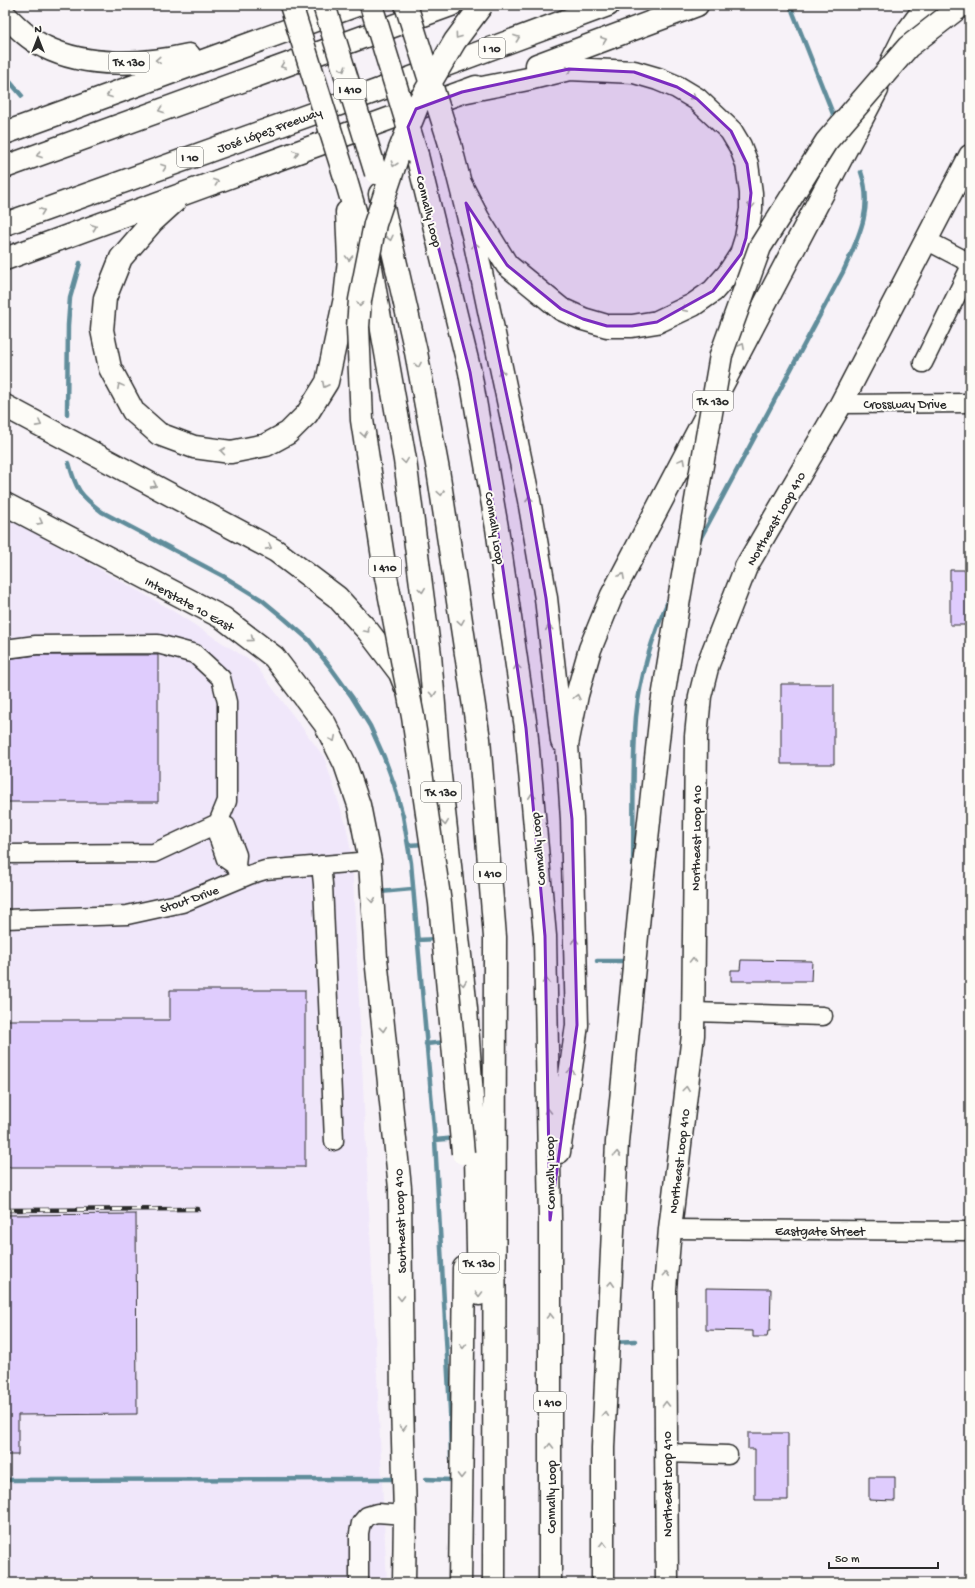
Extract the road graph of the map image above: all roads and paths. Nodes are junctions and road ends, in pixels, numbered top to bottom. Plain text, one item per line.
1 (291, 5) edge
2 (324, 5) edge
3 (357, 5) edge
4 (371, 5) edge
5 (406, 5) edge
6 (451, 5) edge
7 (482, 5) edge
8 (608, 5) edge
9 (697, 5) edge
10 (927, 5) edge
11 (962, 5) edge
12 (5, 15) edge
13 (264, 38) junction
14 (462, 92) junction
15 (5, 133) edge
16 (970, 156) edge
17 (5, 167) edge
18 (345, 177) junction
19 (460, 183) junction
20 (181, 195) junction
21 (5, 224) edge
22 (926, 240) junction
23 (5, 259) edge
24 (970, 262) edge
25 (970, 268) edge
26 (923, 363) dead end
27 (970, 403) edge
28 (841, 404) junction
29 (5, 406) edge
30 (5, 504) edge
31 (5, 648) edge
32 (439, 767) junction
33 (572, 819) junction
34 (220, 826) junction
35 (5, 854) edge
36 (370, 861) junction
37 (321, 865) junction
38 (238, 872) junction
39 (5, 918) edge
40 (693, 1012) junction
41 (823, 1016) dead end
42 (334, 1141) dead end
43 (550, 1220) junction
44 (670, 1229) junction
45 (970, 1231) edge
46 (666, 1453) junction
47 (728, 1455) dead end
48 (406, 1515) junction
49 (460, 1538) junction
50 (359, 1583) edge
51 (404, 1583) edge
52 (456, 1583) edge
53 (460, 1583) edge
54 (485, 1583) edge
55 (494, 1583) edge
56 (550, 1583) edge
57 (603, 1583) edge
58 (667, 1583) edge

1 - 18 main road, TX 130, bridge
2 -> 55 main road, I 410, bridge
3 - 13 main road, TX 130
43 -> 4 main road, Connally Loop / I 410, bridge
5 - 19 main road, bridge
6 -> 17 main road
7 -> 49 main road, I 410, bridge
21 -> 8 main road, José López Freeway / I 10
14 -> 9 main road
33 -> 10 main road, TX 130
57 -> 11 main road, bridge
13 -> 12 main road, TX 130
13 -> 15 main road
14 -> 19 main road
20 -> 14 main road
16 - 22 main road, Northeast Loop 410
18 -> 20 main road
18 -> 32 main road, TX 130
33 -> 19 main road
23 -> 20 main road
22 - 24 street
22 - 28 main road, Northeast Loop 410
25 - 26 street
27 - 28 street, Crossway Drive
40 -> 28 main road, Northeast Loop 410
29 -> 32 main road
30 -> 36 main road, Interstate 10 East
31 - 34 street
32 -> 54 main road, TX 130
43 -> 33 main road, TX 130
34 - 35 street
34 - 38 street
36 - 37 street, Stout Drive
36 -> 48 main road, Southeast Loop 410
37 - 38 street, Stout Drive
37 - 42 street
38 - 39 street, Stout Drive
40 - 41 street
44 -> 40 main road, Northeast Loop 410
56 -> 43 main road, Connally Loop / I 410
44 - 45 street, Eastgate Street
46 -> 44 main road, Northeast Loop 410
46 - 47 street
46 - 58 main road, Northeast Loop 410
48 - 50 street
48 - 51 main road, Southeast Loop 410
49 - 52 main road
49 - 53 main road

